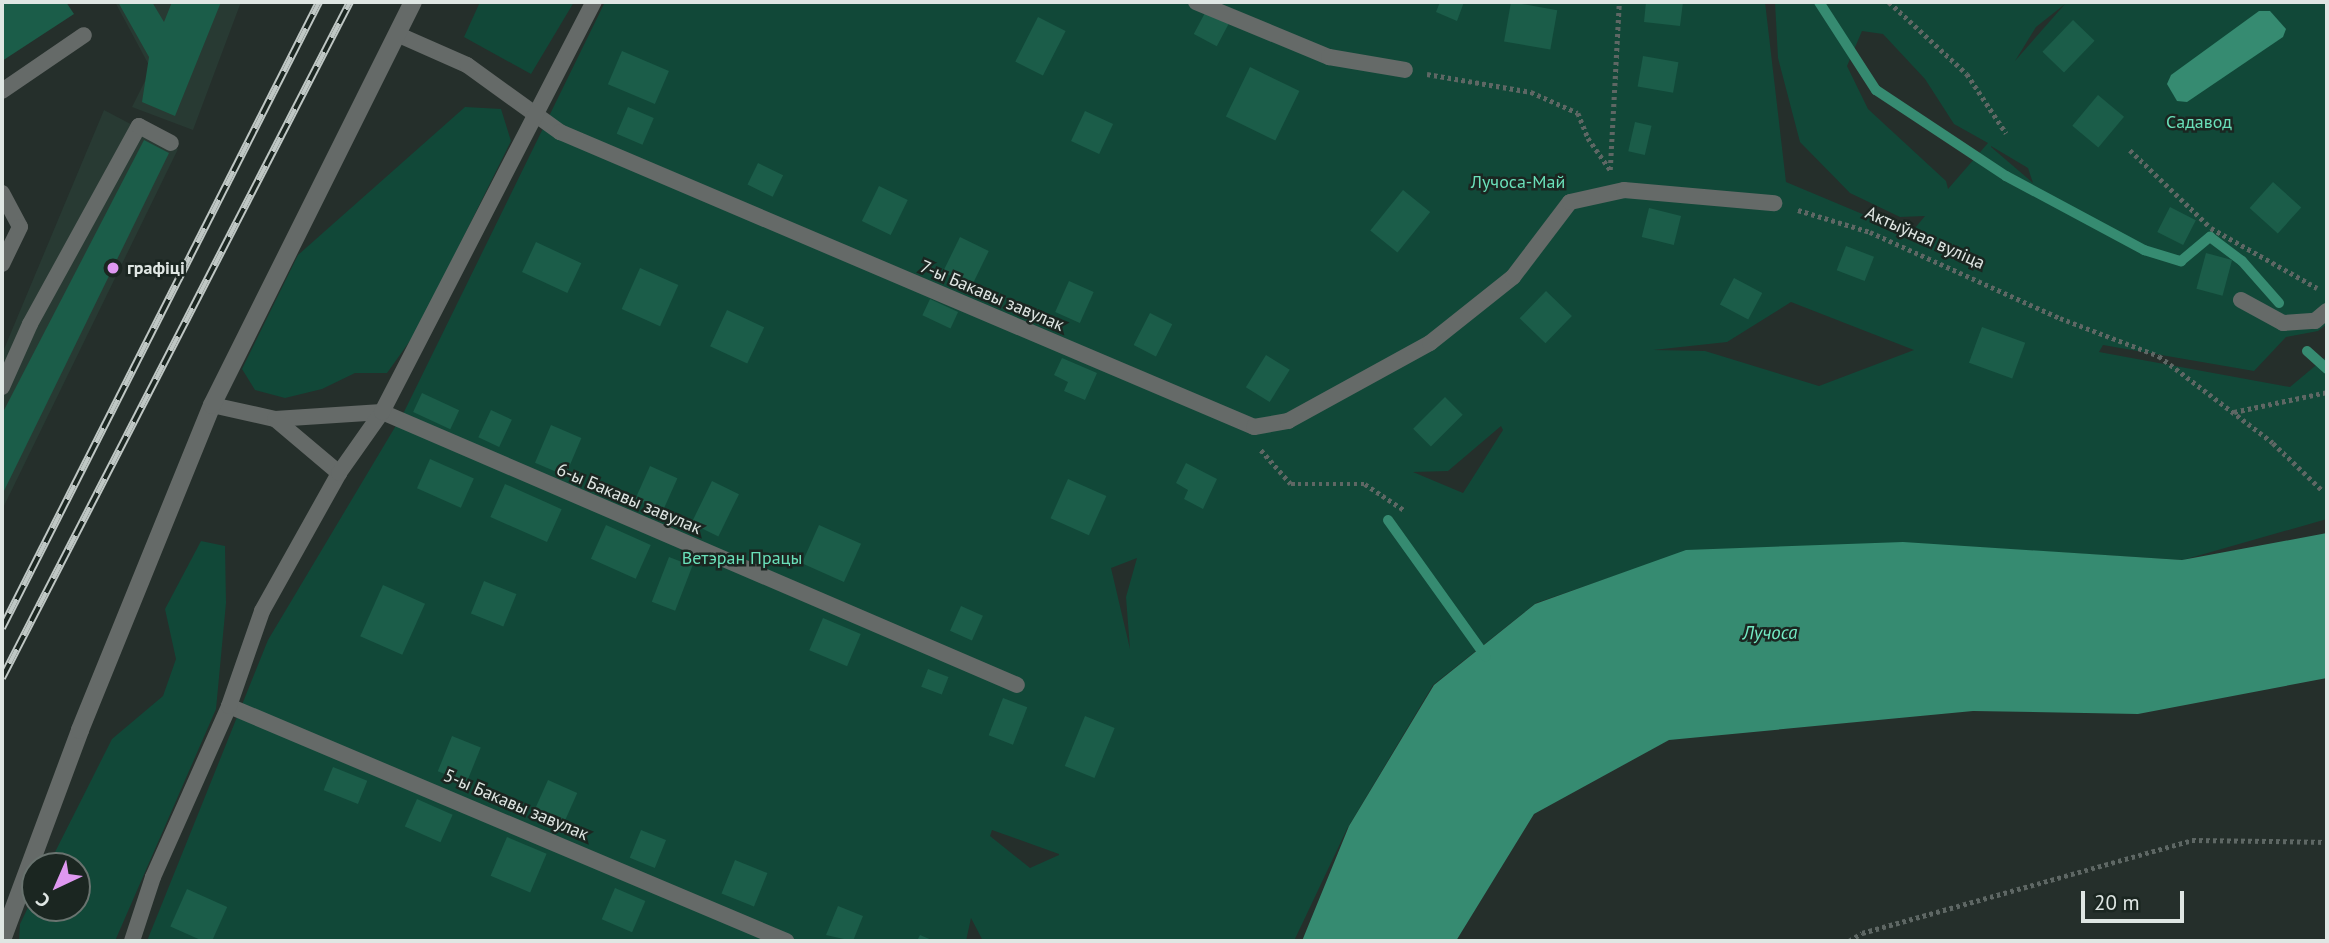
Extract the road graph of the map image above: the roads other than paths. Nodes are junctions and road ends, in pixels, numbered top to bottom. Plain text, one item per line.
1 (414, 2) edge
2 (594, 2) edge
3 (1196, 2) edge
4 (84, 35) dead end
5 (399, 35) junction
6 (1405, 70) road end
7 (2, 91) edge
8 (537, 117) junction
9 (171, 143) dead end
10 (2, 193) edge
11 (1774, 203) road end
12 (2, 264) edge
13 (2241, 300) dead end
14 (2327, 311) edge
15 (2, 387) edge
16 (212, 405) junction
17 (382, 412) junction
18 (275, 419) junction
19 (339, 473) junction
20 (1017, 685) dead end
21 (229, 706) junction
22 (2, 940) edge
23 (132, 941) edge
24 (786, 941) edge

1 - 5 street
2 - 8 lane
3 - 6 lane
4 - 7 lane
5 - 8 lane, 7-ы Бакавы завулак
5 - 16 street
8 - 11 lane, 7-ы Бакавы завулак
8 - 17 lane
9 - 15 lane
10 - 12 lane
13 - 14 lane
16 - 18 lane
16 - 22 street
17 - 18 lane
17 - 19 lane
17 - 20 lane, 6-ы Бакавы завулак
18 - 19 lane
19 - 21 lane
21 - 23 lane
21 - 24 lane, 5-ы Бакавы завулак

